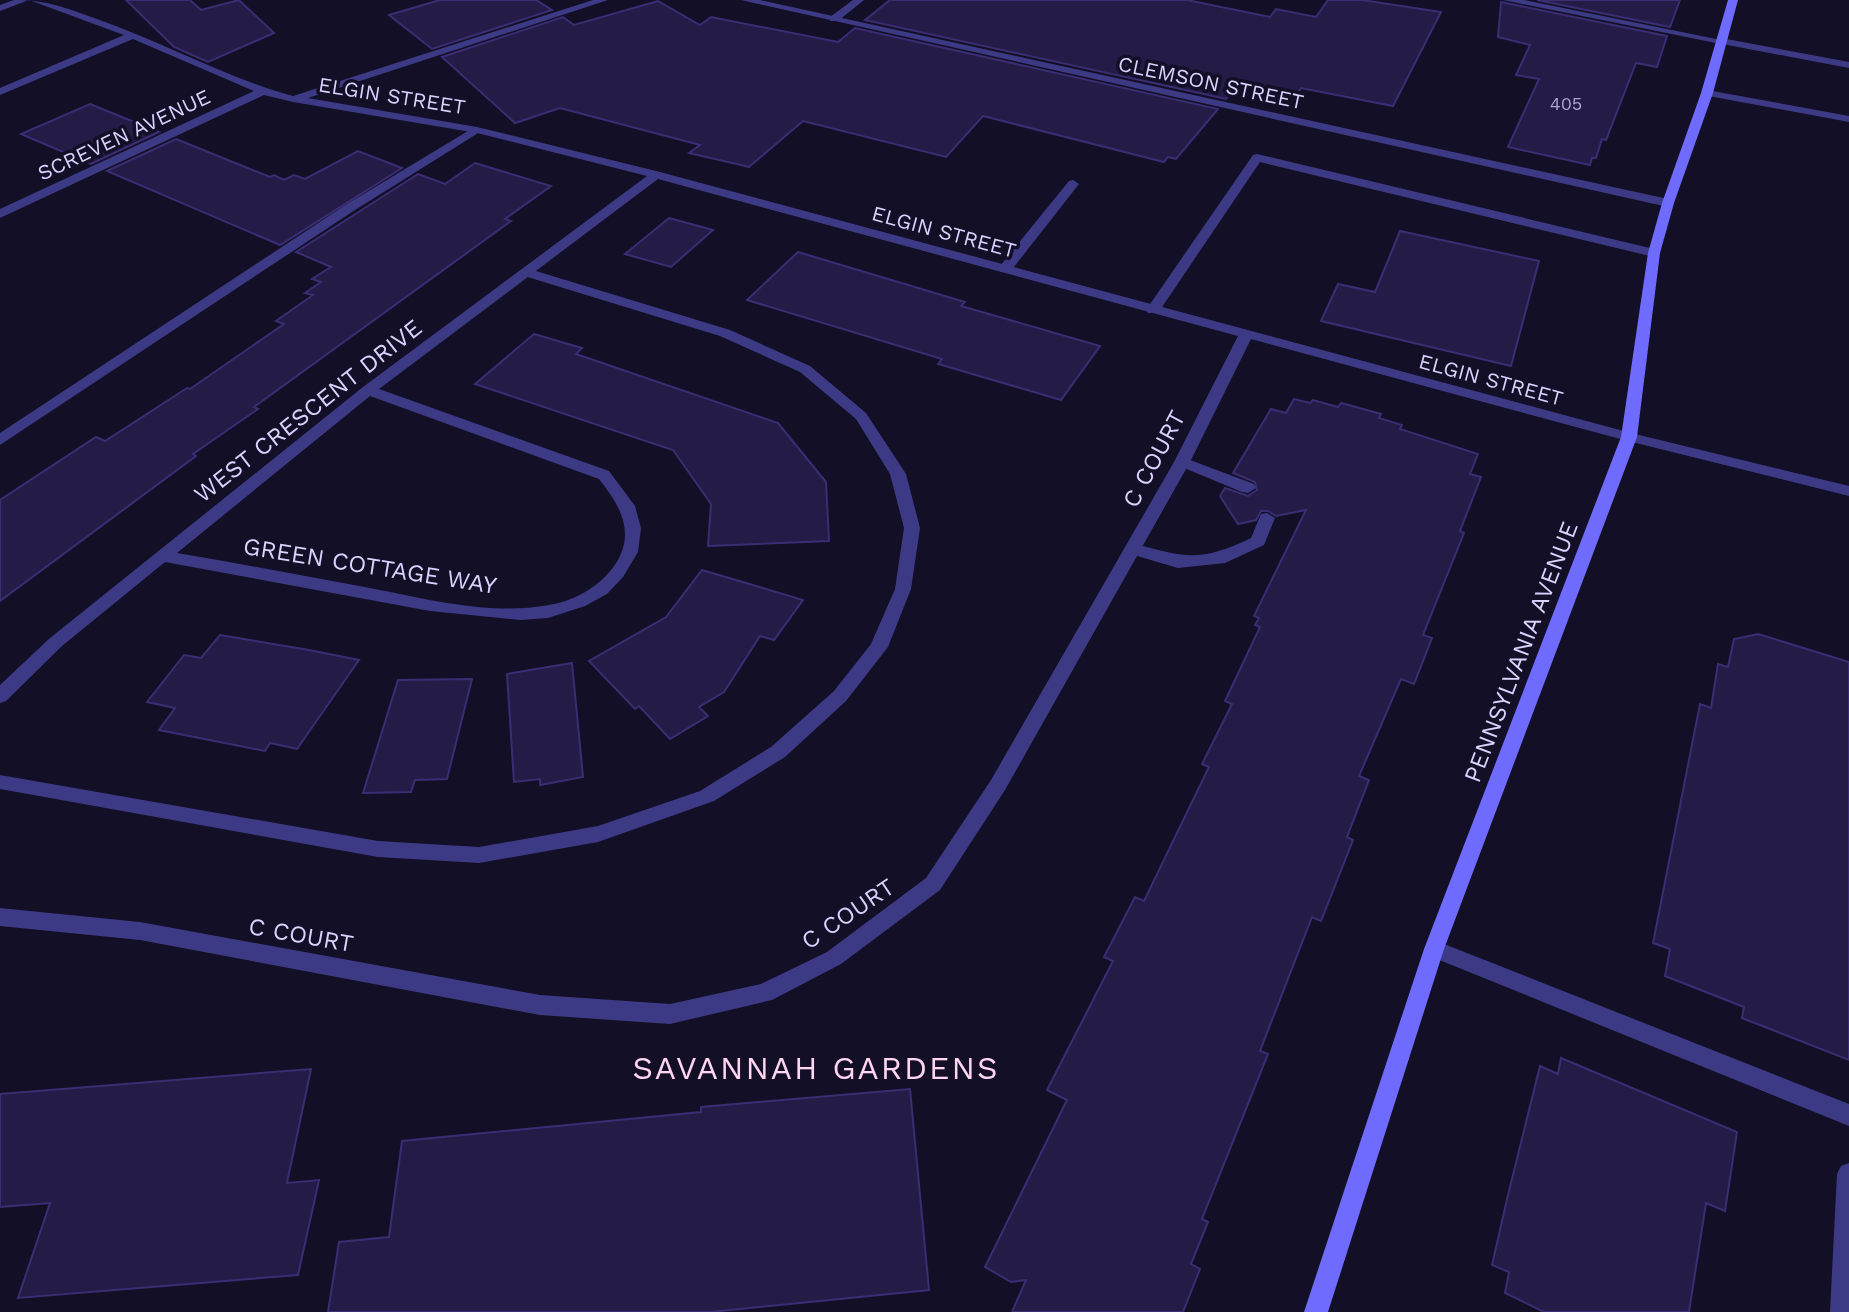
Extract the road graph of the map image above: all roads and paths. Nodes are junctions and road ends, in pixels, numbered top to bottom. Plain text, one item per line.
1 (24, 0) edge
2 (34, 0) edge
3 (603, 0) edge
4 (746, 0) edge
5 (859, 0) edge
6 (1508, 0) edge
7 (1588, 0) edge
8 (1733, 0) edge
9 (0, 8) edge
10 (1582, 14) junction
11 (834, 19) junction
12 (133, 35) junction
13 (1721, 41) junction
14 (1849, 65) edge
15 (263, 91) junction
16 (0, 92) edge
17 (1707, 93) junction
18 (293, 99) junction
19 (1849, 119) edge
20 (477, 130) junction
21 (656, 175) junction
22 (1073, 184) dead end
23 (1668, 203) junction
24 (0, 214) edge
25 (1654, 253) junction
26 (1005, 269) junction
27 (526, 272) junction
28 (1153, 310) junction
29 (1246, 335) junction
30 (368, 390) junction
31 (1629, 437) junction
32 (0, 440) edge
33 (1182, 462) junction
34 (1248, 488) dead end
35 (1849, 491) edge
36 (1267, 518) dead end
37 (1133, 549) junction
38 (161, 556) junction
39 (0, 696) edge
40 (0, 782) edge
41 (0, 917) edge
42 (1434, 949) junction
43 (1849, 1115) edge
44 (1849, 1174) edge
45 (1316, 1312) edge
46 (1842, 1312) edge

1 - 9 street
2 - 12 street, ELGIN STREET
3 - 18 street
4 - 11 street, CLEMSON STREET
5 - 11 street
6 - 10 street
7 - 10 street
8 - 13 main road, PENNSYLVANIA AVENUE
10 - 13 street
11 - 23 street, CLEMSON STREET
12 - 15 street, ELGIN STREET
12 - 16 street
13 - 14 street
13 - 17 main road, PENNSYLVANIA AVENUE
15 - 18 street, ELGIN STREET
15 - 24 street, SCREVEN AVENUE
17 - 19 street
17 - 23 main road, PENNSYLVANIA AVENUE
18 - 20 street, ELGIN STREET
20 - 21 street, ELGIN STREET
20 - 32 street
21 - 26 street, ELGIN STREET
21 - 27 street, WEST CRESCENT DRIVE
22 - 26 street
23 - 25 main road, PENNSYLVANIA AVENUE
25 - 28 street
25 - 31 main road, PENNSYLVANIA AVENUE
26 - 28 street, ELGIN STREET
27 - 30 street, WEST CRESCENT DRIVE
27 - 40 street
28 - 29 street, ELGIN STREET
29 - 31 street, ELGIN STREET
29 - 33 street, C COURT
30 - 38 street, WEST CRESCENT DRIVE
30 - 38 street, GREEN COTTAGE WAY
31 - 35 street, ELGIN STREET
31 - 42 main road, PENNSYLVANIA AVENUE
33 - 34 street
33 - 37 street, C COURT
36 - 37 street
37 - 41 street, C COURT
38 - 39 street, WEST CRESCENT DRIVE
42 - 43 street
42 - 45 main road, PENNSYLVANIA AVENUE
44 - 46 street

